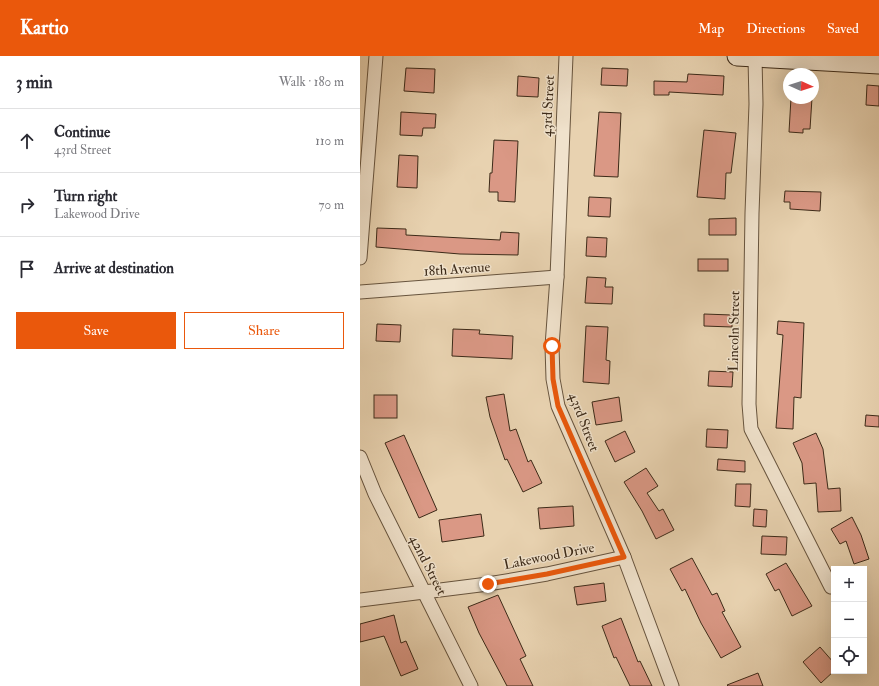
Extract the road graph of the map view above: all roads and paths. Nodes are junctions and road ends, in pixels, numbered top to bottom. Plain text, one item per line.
1 (376, 56) edge
2 (566, 56) edge
3 (746, 56) edge
4 (879, 64) edge
5 (360, 258) edge
6 (556, 277) junction
7 (360, 292) edge
8 (360, 457) edge
9 (624, 557) junction
10 (831, 587) dead end
11 (424, 592) junction
12 (360, 600) edge
13 (471, 686) edge
14 (672, 686) edge

1 - 5 street
2 - 6 street, 43rd Street
3 - 4 street
3 - 10 street, Lincoln Street
6 - 7 street, 18th Avenue
6 - 9 street, 43rd Street
8 - 11 street, 42nd Street
9 - 11 street, Lakewood Drive
9 - 14 street, 43rd Street
11 - 12 street, Lakewood Drive
11 - 13 street, 42nd Street

